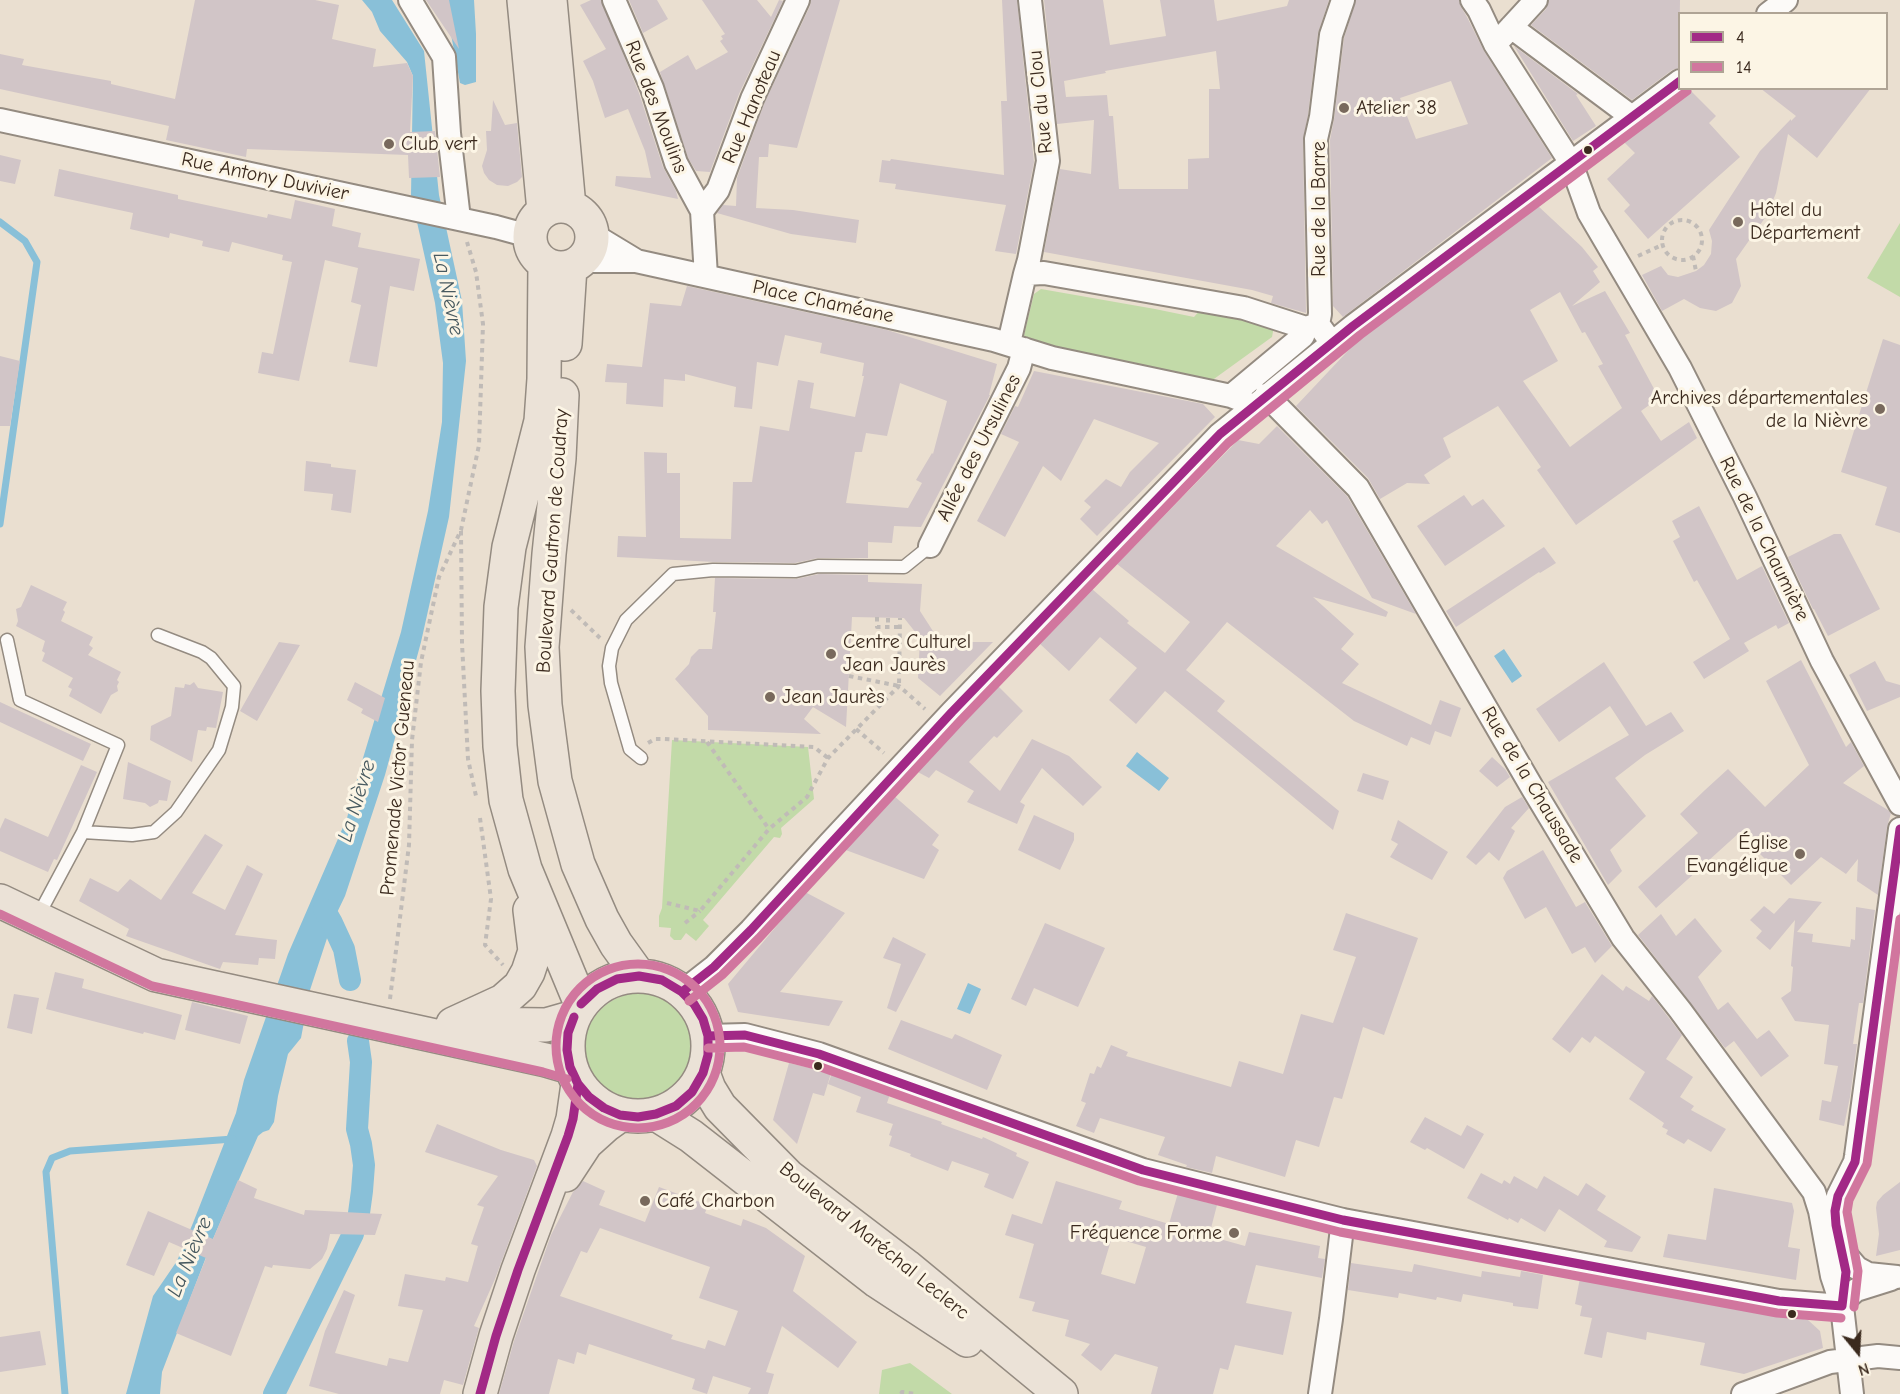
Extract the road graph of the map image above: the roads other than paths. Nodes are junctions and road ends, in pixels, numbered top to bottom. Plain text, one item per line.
1 (410, 0) edge
2 (524, 0) edge
3 (550, 0) edge
4 (615, 0) edge
5 (798, 0) edge
6 (1030, 0) edge
7 (1343, 0) edge
8 (1472, 0) edge
9 (1536, 0) edge
10 (1785, 0) edge
11 (1770, 12) edge
12 (1511, 27) junction
13 (1495, 44) junction
14 (1678, 82) edge
15 (1632, 117) junction
16 (0, 120) edge
17 (1571, 163) junction
18 (1547, 181) junction
19 (702, 212) junction
20 (1589, 213) junction
21 (459, 219) junction
22 (561, 240) junction
23 (1025, 274) junction
24 (706, 276) junction
25 (1312, 326) junction
26 (1332, 343) junction
27 (1016, 346) junction
28 (1231, 396) junction
29 (1258, 402) junction
30 (930, 546) joint
31 (158, 635) dead end
32 (7, 640) dead end
33 (641, 758) road end
34 (1900, 804) edge
35 (1900, 829) edge
36 (83, 832) junction
37 (525, 869) junction
38 (0, 902) edge
39 (36, 919) junction
40 (639, 976) junction
41 (682, 992) junction
42 (577, 1010) junction
43 (453, 1024) junction
44 (386, 1026) junction
45 (708, 1036) junction
46 (703, 1074) junction
47 (574, 1076) junction
48 (656, 1114) junction
49 (620, 1115) junction
50 (1855, 1162) junction
51 (1802, 1174) junction
52 (538, 1220) junction
53 (1343, 1220) junction
54 (1836, 1225) junction
55 (1899, 1277) edge
56 (1779, 1301) junction
57 (1842, 1306) junction
58 (1844, 1330) junction
59 (1900, 1358) edge
60 (1848, 1360) junction
61 (480, 1394) edge
62 (1049, 1394) edge
63 (1061, 1394) edge
64 (1320, 1394) edge
65 (1743, 1394) edge
66 (1852, 1394) edge

1 - 21 street
2 - 22 main road
3 - 22 main road
4 - 19 street, Rue des Moulins
5 - 19 street, Rue Hanoteau
6 - 23 street, Rue du Clou
7 - 25 street, Rue de la Barre
8 - 13 street, Rue de la Chaumière
9 - 12 street
10 - 11 street
12 - 13 street
12 - 15 street
13 - 17 street, Rue de la Chaumière
14 - 15 street
15 - 17 street
16 - 21 street, Rue Antony Duvivier
17 - 18 street
17 - 20 street, Rue de la Chaumière
18 - 20 street, Rue de la Chaumière
18 - 26 street
19 - 24 street
20 - 34 street, Rue de la Chaumière
21 - 22 street, Rue Antony Duvivier
22 - 24 street, Place Chaméane
22 - 37 main road, Boulevard Gautron de Coudray
22 - 40 main road, Boulevard Gautron de Coudray
23 - 25 street
23 - 27 street
24 - 27 street, Place Chaméane
25 - 26 street
25 - 28 street
26 - 29 street
27 - 28 street, Place Chaméane
27 - 30 street, Allée des Ursulines
28 - 29 street, Place Chaméane
29 - 41 street
29 - 51 street, Rue de la Chaussade
30 - 33 lane
31 - 36 lane
32 - 36 lane
35 - 50 street
36 - 39 lane
37 - 42 main road, Boulevard Gautron de Coudray
37 - 43 main road
38 - 39 main road
39 - 44 main road
40 - 41 main road
40 - 42 main road
41 - 45 main road
42 - 43 main road
42 - 47 main road
43 - 44 main road
44 - 47 main road
45 - 46 main road
45 - 53 street
46 - 48 main road
46 - 63 main road, Boulevard Maréchal Leclerc
47 - 49 main road
47 - 52 main road
48 - 49 main road
48 - 62 main road, Boulevard Maréchal Leclerc
49 - 52 main road
50 - 51 street
50 - 54 street
51 - 57 street, Rue de la Chaussade
52 - 61 main road
53 - 56 street
53 - 64 street
54 - 55 street
54 - 57 street
55 - 57 street
56 - 57 street
56 - 58 street
57 - 58 street
58 - 60 street
59 - 60 street
60 - 65 street
60 - 66 street

